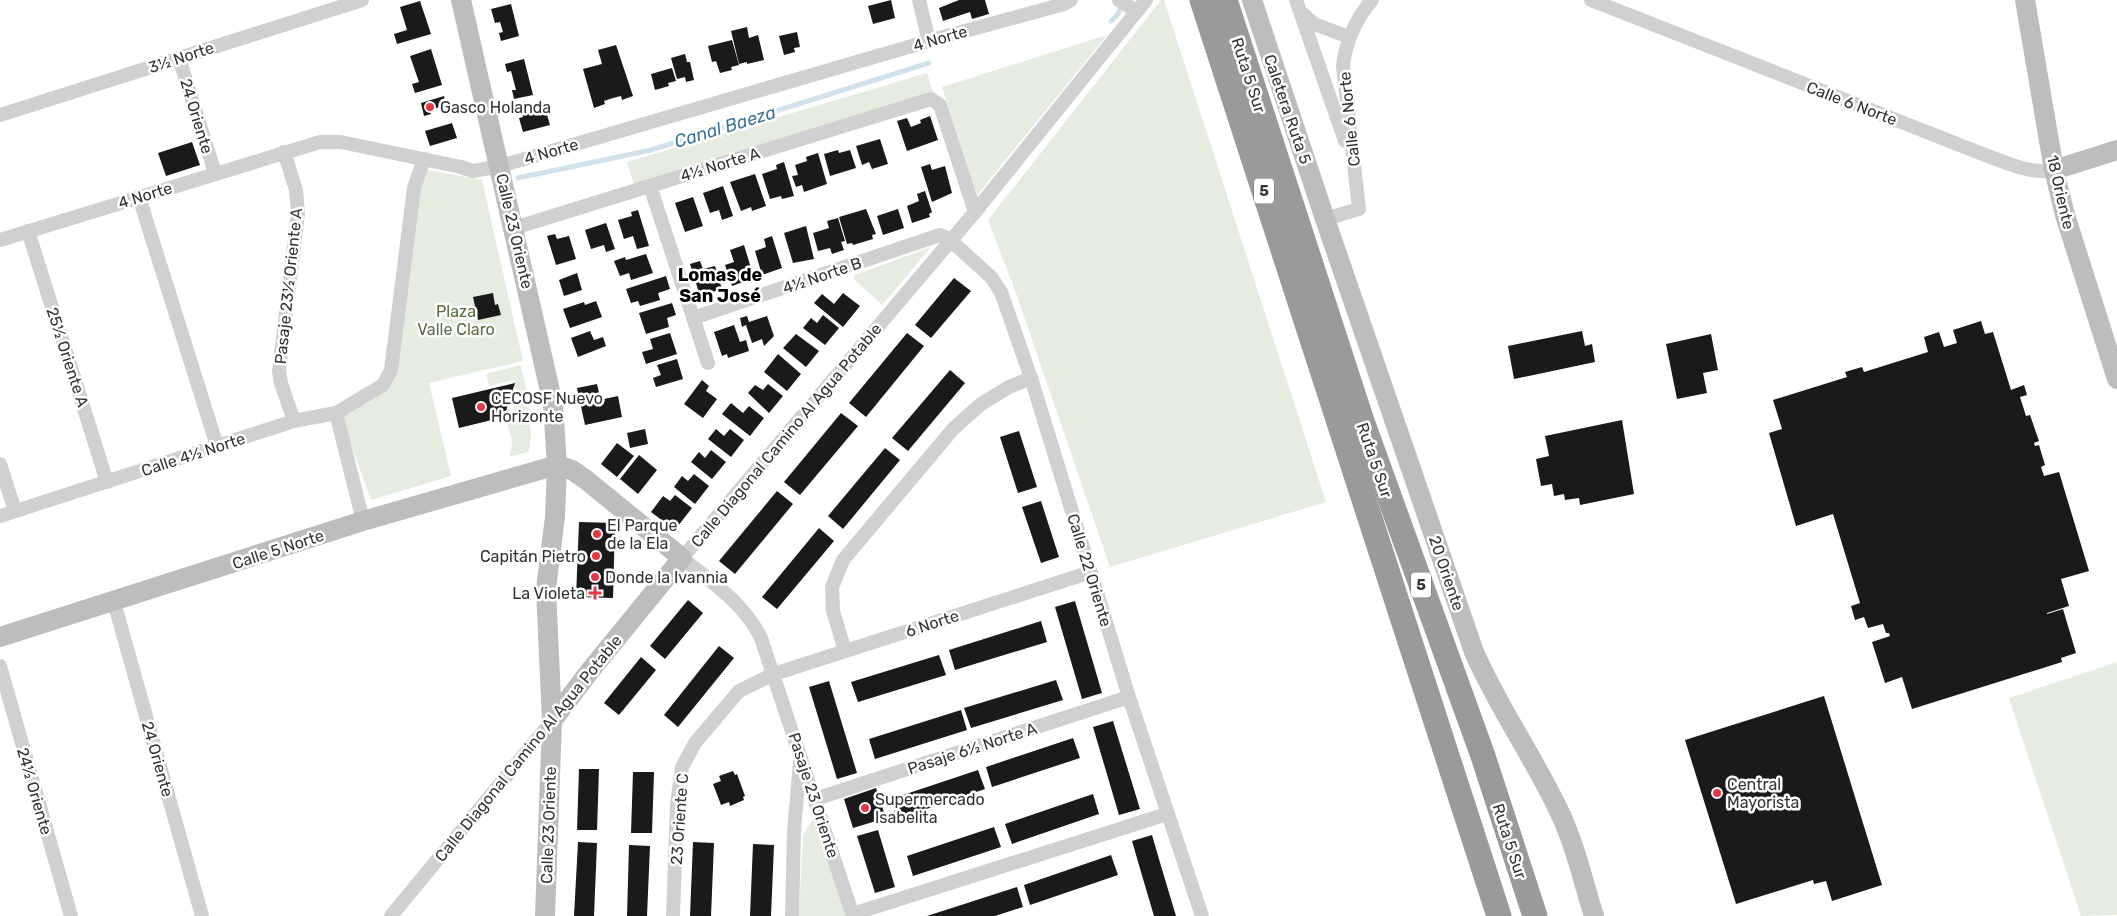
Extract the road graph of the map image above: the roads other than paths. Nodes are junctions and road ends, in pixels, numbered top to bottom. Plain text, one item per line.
1 (362, 0) edge
2 (461, 0) edge
3 (919, 0) edge
4 (1071, 0) edge
5 (1146, 0) edge
6 (1202, 0) edge
7 (1225, 0) edge
8 (1252, 0) edge
9 (1372, 0) edge
10 (1591, 0) edge
11 (2025, 0) edge
12 (1298, 5) edge
13 (1128, 6) edge
14 (1349, 37) junction
15 (930, 40) junction
16 (179, 58) junction
17 (0, 115) edge
18 (2117, 150) edge
19 (284, 152) junction
20 (424, 159) junction
21 (1354, 168) junction
22 (501, 169) junction
23 (2054, 170) junction
24 (215, 173) junction
25 (650, 186) junction
26 (139, 197) junction
27 (975, 212) junction
28 (1325, 219) junction
29 (514, 228) junction
30 (28, 231) junction
31 (0, 240) edge
32 (951, 240) junction
33 (693, 318) junction
34 (708, 363) dead end
35 (1031, 378) junction
36 (2117, 379) edge
37 (336, 413) junction
38 (294, 421) junction
39 (218, 446) junction
40 (0, 464) edge
41 (557, 464) junction
42 (107, 482) junction
43 (15, 511) junction
44 (0, 516) edge
45 (363, 521) junction
46 (682, 558) junction
47 (1091, 572) junction
48 (114, 602) junction
49 (0, 637) edge
50 (845, 651) junction
51 (0, 666) edge
52 (550, 666) junction
53 (589, 672) junction
54 (774, 674) junction
55 (1129, 696) junction
56 (552, 721) junction
57 (800, 755) junction
58 (815, 799) junction
59 (1167, 814) junction
60 (853, 915) edge
61 (71, 916) edge
62 (202, 916) edge
63 (391, 916) edge
64 (545, 916) edge
65 (673, 916) edge
66 (792, 916) edge
67 (1202, 916) edge
68 (1499, 916) edge
69 (1534, 916) edge
70 (1594, 916) edge

1 - 16 street, 3½ Norte
2 - 22 street, Calle 23 Oriente
3 - 15 street
4 - 15 street, 4 Norte
5 - 13 street, Calle Diagonal Camino Al Agua Potable
6 - 68 highway, Ruta 5 Sur / 5
7 - 69 highway, Ruta 5 Sur / 5
8 - 28 street, Caletera Ruta 5
9 - 14 street, Calle 6 Norte
10 - 23 street, Calle 6 Norte
11 - 23 street, 18 Oriente
12 - 14 street
12 - 21 street
13 - 27 street, Calle Diagonal Camino Al Agua Potable
14 - 21 street, Calle 6 Norte
15 - 22 street, 4 Norte
16 - 17 street, 3½ Norte
16 - 24 street, 24 Oriente
18 - 23 street, Calle 6 Norte
19 - 20 street, 4 Norte
19 - 24 street, 4 Norte
19 - 38 street, Pasaje 23½ Oriente A
20 - 22 street, 4 Norte
20 - 37 street, Calle 4½ Norte
21 - 28 street, Calle 6 Norte
22 - 29 street, Calle 23 Oriente
23 - 36 street, 18 Oriente
24 - 26 street, 4 Norte
25 - 27 street, 4½ Norte A
25 - 29 street, 4½ Norte A
25 - 33 street
26 - 30 street, 4 Norte
26 - 39 street
27 - 32 street, Calle Diagonal Camino Al Agua Potable
28 - 70 street, 20 Oriente
29 - 41 street, Calle 23 Oriente
30 - 31 street, 4 Norte
30 - 42 street, 25½ Oriente A
32 - 33 street, 4½ Norte B
32 - 35 street, Calle 22 Oriente
32 - 46 street, Calle Diagonal Camino Al Agua Potable
33 - 34 street
35 - 47 street, Calle 22 Oriente
35 - 50 street
37 - 38 street, Calle 4½ Norte
37 - 45 street
38 - 39 street, Calle 4½ Norte
39 - 42 street, Calle 4½ Norte
40 - 43 street
41 - 45 street, Calle 5 Norte
41 - 46 street
41 - 52 street, Calle 23 Oriente
42 - 43 street, Calle 4½ Norte
43 - 44 street, Calle 4½ Norte
45 - 48 street, Calle 5 Norte
46 - 53 street, Calle Diagonal Camino Al Agua Potable
46 - 54 street
47 - 50 street, 6 Norte
47 - 55 street, Calle 22 Oriente
48 - 49 street, Calle 5 Norte
48 - 62 street, 24 Oriente
50 - 54 street, 6 Norte
51 - 61 street, 24½ Oriente
52 - 53 street
52 - 56 street, Calle 23 Oriente
53 - 56 street, Calle Diagonal Camino Al Agua Potable
54 - 57 street, Pasaje 23 Oriente
54 - 65 street, 23 Oriente C
55 - 58 street, Pasaje 6½ Norte A
55 - 59 street, Calle 22 Oriente
56 - 63 street, Calle Diagonal Camino Al Agua Potable
56 - 64 street, Calle 23 Oriente
57 - 58 street, Pasaje 23 Oriente
57 - 66 street
58 - 60 street, Pasaje 23 Oriente
59 - 60 street
59 - 67 street, Calle 22 Oriente

